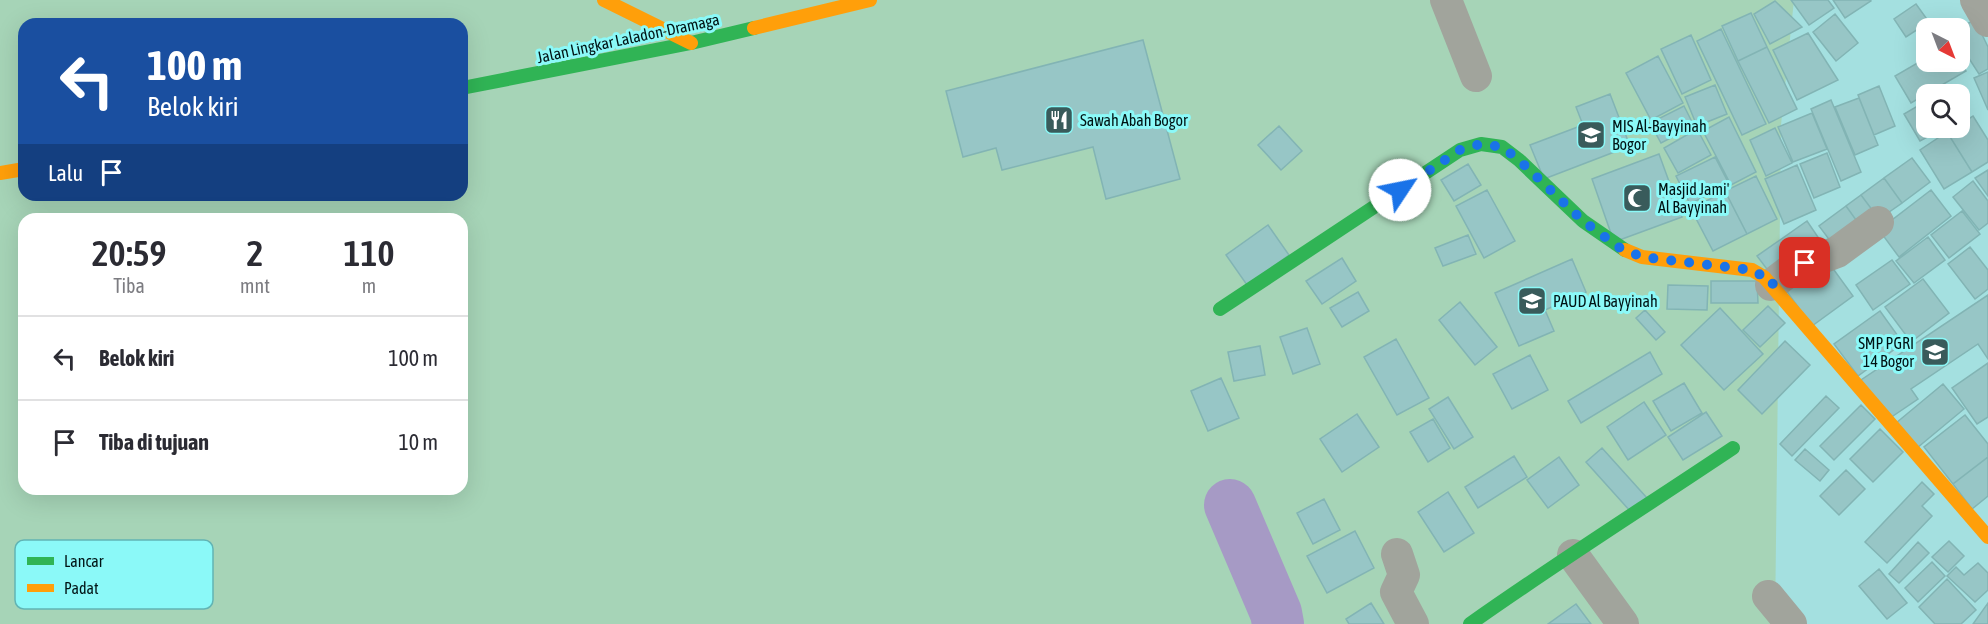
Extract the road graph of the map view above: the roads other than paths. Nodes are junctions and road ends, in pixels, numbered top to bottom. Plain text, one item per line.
1 (604, 0) edge
2 (870, 0) edge
3 (1446, 0) edge
4 (1976, 0) edge
5 (817, 7) edge
6 (1988, 21) edge
7 (691, 43) junction
8 (1476, 76) dead end
9 (468, 87) edge
10 (1878, 222) dead end
11 (1771, 285) junction
12 (1220, 309) dead end
13 (1733, 448) dead end
14 (1988, 537) edge
15 (1397, 554) dead end
16 (1573, 555) junction
17 (1768, 596) dead end
18 (1413, 624) edge
19 (1470, 624) edge
20 (1623, 624) edge
21 (1791, 624) edge

1 - 7 street
2 - 5 street, Jalan Lingkar Laladon-Dramaga
3 - 8 street
4 - 6 street
5 - 7 street, Jalan Lingkar Laladon-Dramaga
7 - 9 street, Jalan Lingkar Laladon-Dramaga
10 - 11 street
11 - 12 street
11 - 14 street
13 - 16 street
15 - 18 street
16 - 19 street
16 - 20 street
17 - 21 street

